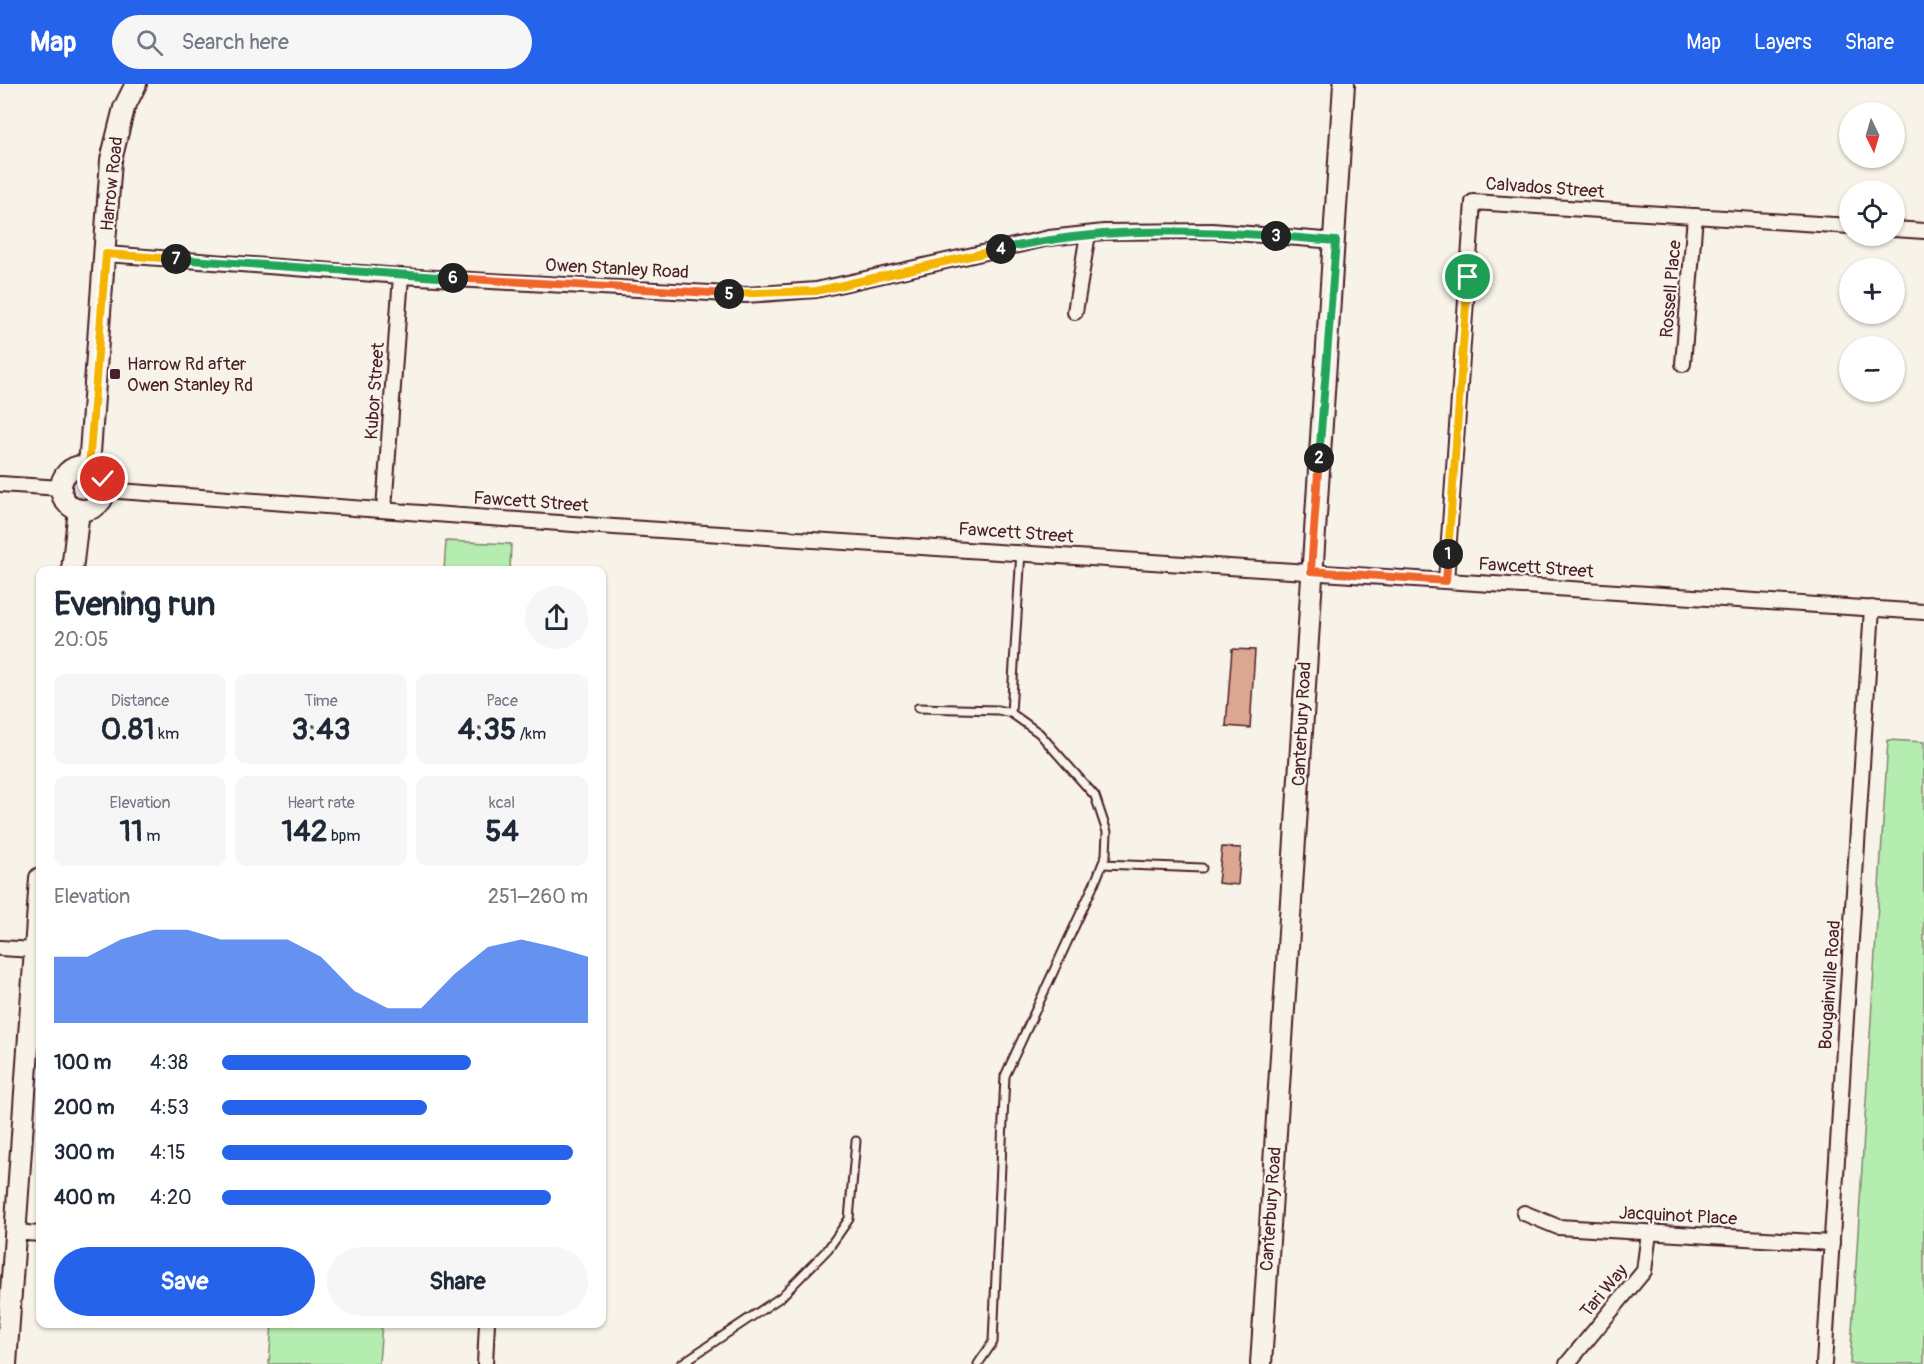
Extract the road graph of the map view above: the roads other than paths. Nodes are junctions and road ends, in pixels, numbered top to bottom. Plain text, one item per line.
1 (136, 84) edge
2 (1344, 84) edge
3 (1695, 216) junction
4 (1839, 225) edge
5 (1905, 230) edge
6 (1924, 231) edge
7 (1088, 234) junction
8 (1336, 241) junction
9 (106, 254) junction
10 (401, 276) junction
11 (1075, 312) dead end
12 (1683, 364) dead end
13 (89, 467) junction
14 (0, 484) edge
15 (61, 488) junction
16 (105, 490) junction
17 (384, 509) junction
18 (79, 510) junction
19 (1021, 551) junction
20 (72, 566) edge
21 (1311, 571) junction
22 (1446, 581) junction
23 (1872, 608) junction
24 (1924, 612) edge
25 (918, 708) dead end
26 (1011, 713) junction
27 (1103, 864) junction
28 (1202, 868) dead end
29 (36, 926) edge
30 (0, 948) edge
31 (34, 950) junction
32 (856, 1141) dead end
33 (1524, 1213) dead end
34 (14, 1232) junction
35 (1649, 1233) junction
36 (36, 1234) edge
37 (1832, 1243) junction
38 (487, 1328) edge
39 (6, 1364) edge
40 (485, 1364) edge
41 (681, 1364) edge
42 (978, 1364) edge
43 (1261, 1364) edge
44 (1567, 1364) edge
45 (1824, 1364) edge

1 - 9 main road, Harrow Road
2 - 8 main road, Canterbury Road
3 - 4 street, Calvados Street
3 - 12 street, Rossell Place
3 - 22 street, Calvados Street
5 - 6 street
7 - 8 street, Owen Stanley Road
7 - 10 street, Owen Stanley Road
7 - 11 street
8 - 21 main road, Canterbury Road
9 - 10 street, Owen Stanley Road
9 - 13 main road, Harrow Road
10 - 17 street, Kubor Street
13 - 15 main road
13 - 16 main road
14 - 15 street
15 - 18 main road
16 - 17 street, Fawcett Street
16 - 18 main road
17 - 19 street, Fawcett Street
18 - 20 main road
19 - 21 street, Fawcett Street
19 - 26 lane
21 - 22 street, Fawcett Street
21 - 43 main road, Canterbury Road
22 - 23 street, Fawcett Street
23 - 24 street, Fawcett Street
23 - 37 street, Bougainville Road
25 - 26 lane
26 - 27 lane
27 - 28 lane
27 - 42 lane
29 - 31 main road
30 - 31 street
31 - 34 main road
32 - 41 lane
33 - 35 street, Jacquinot Place
34 - 36 street
34 - 39 main road
35 - 37 street, Jacquinot Place
35 - 44 street, Tari Way
37 - 45 street, Bougainville Road
38 - 40 street

